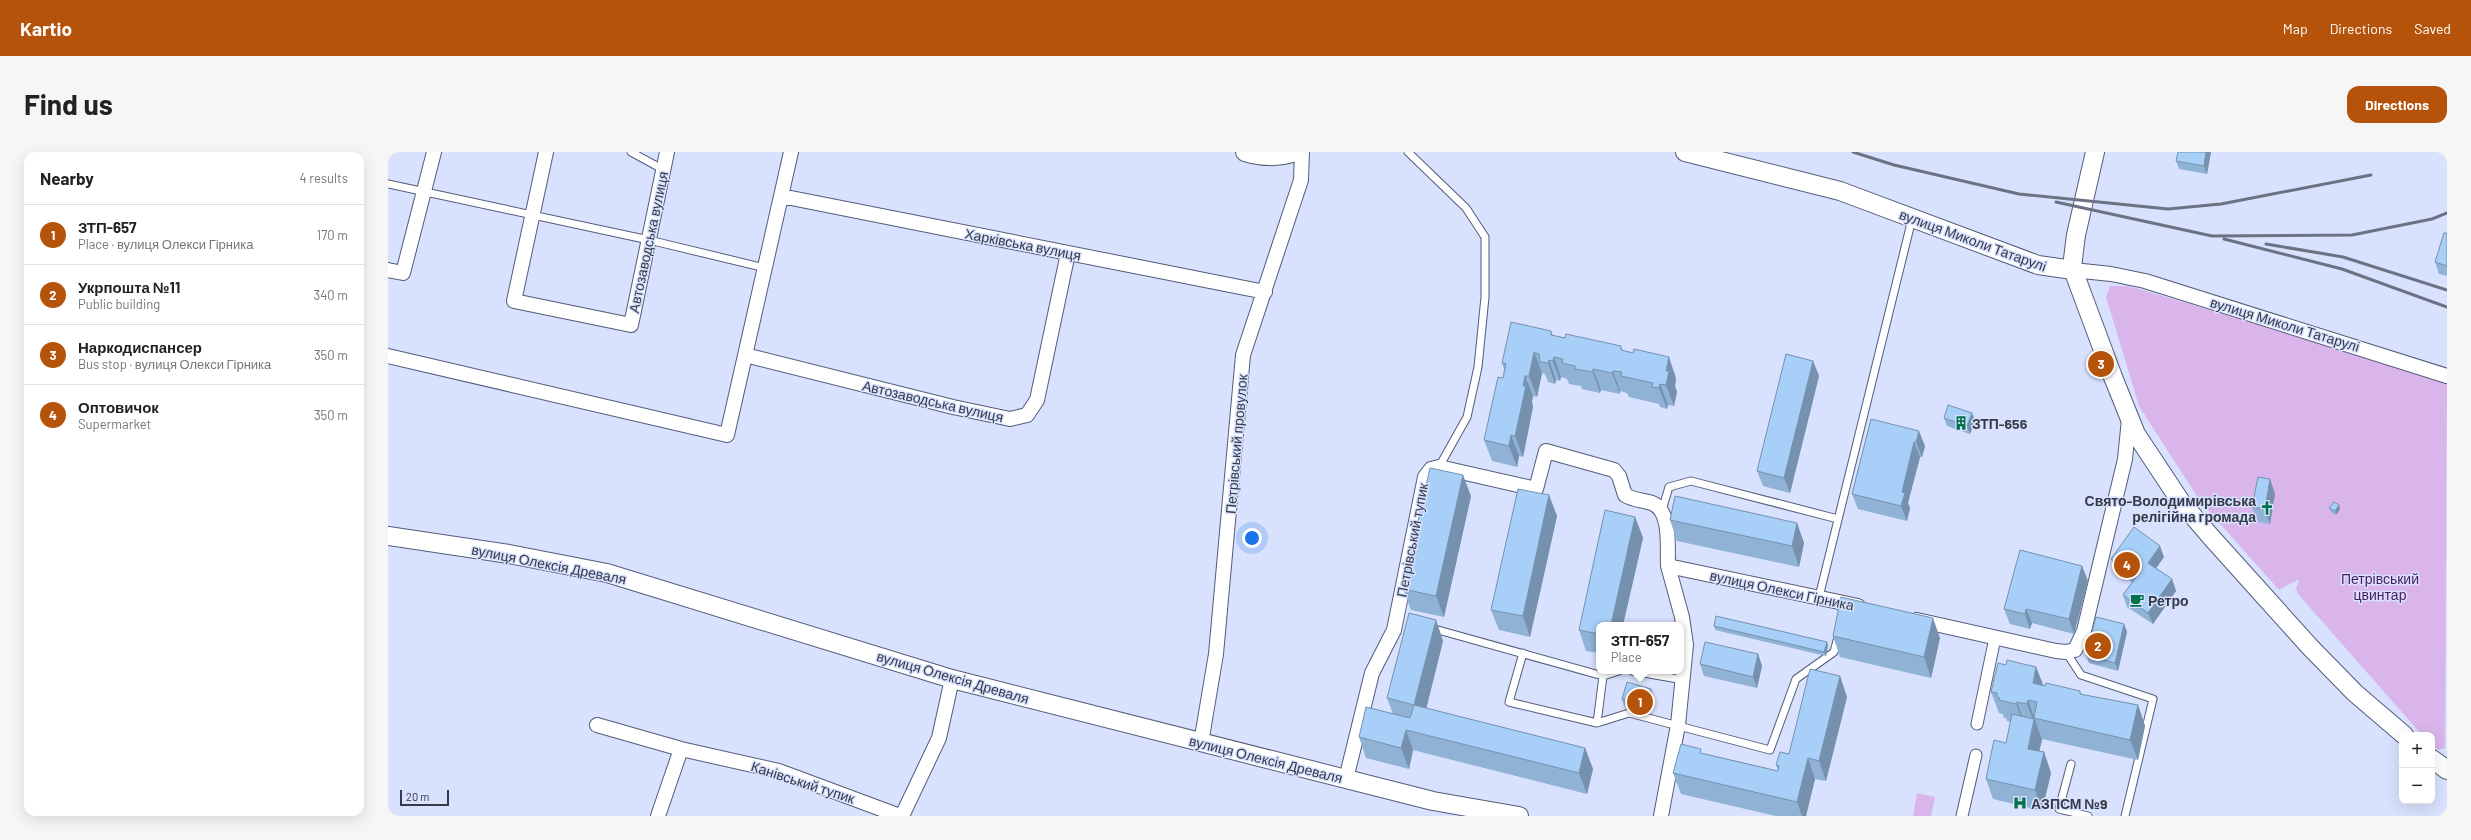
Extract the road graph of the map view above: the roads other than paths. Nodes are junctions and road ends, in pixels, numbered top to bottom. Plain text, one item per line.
1 (434, 152) edge
2 (546, 152) edge
3 (630, 152) edge
4 (667, 152) edge
5 (791, 152) edge
6 (1245, 152) edge
7 (1295, 152) edge
8 (1302, 152) edge
9 (1408, 152) edge
10 (1685, 152) edge
11 (2095, 152) edge
12 (664, 170) junction
13 (388, 184) edge
14 (424, 191) junction
15 (781, 196) junction
16 (532, 214) junction
17 (1912, 219) junction
18 (649, 240) junction
19 (1068, 253) junction
20 (765, 268) junction
21 (388, 270) edge
22 (2073, 270) junction
23 (1265, 292) junction
24 (745, 355) junction
25 (388, 356) edge
26 (2447, 376) edge
27 (2129, 419) junction
28 (1439, 467) junction
29 (1662, 510) junction
30 (1838, 519) junction
31 (388, 536) edge
32 (1668, 566) junction
33 (1819, 597) junction
34 (1871, 609) edge
35 (1902, 616) edge
36 (1683, 622) edge
37 (1426, 626) edge
38 (1684, 631) edge
39 (1840, 631) edge
40 (1995, 638) junction
41 (2066, 652) junction
42 (1523, 653) junction
43 (1596, 674) edge
44 (1596, 674) edge
45 (1609, 674) edge
46 (1649, 674) edge
47 (1603, 676) junction
48 (952, 679) junction
49 (1684, 680) junction
50 (1597, 723) junction
51 (597, 724) dead end
52 (1977, 724) dead end
53 (1678, 725) junction
54 (2401, 732) edge
55 (1201, 742) junction
56 (681, 750) junction
57 (1976, 755) dead end
58 (2071, 764) dead end
59 (1346, 779) junction
60 (658, 816) edge
61 (901, 816) edge
62 (1519, 816) edge
63 (1661, 816) edge
64 (1962, 816) edge
65 (2088, 816) edge
66 (2125, 816) edge

1 - 14 street
2 - 16 street, Автозаводська вулиця
3 - 12 lane
4 - 12 street, Автозаводська вулиця
5 - 15 street
6 - 7 street
8 - 23 street, Петрівський провулок
9 - 28 lane
10 - 17 street, вулиця Миколи Татарулі
11 - 22 street
12 - 18 street, Автозаводська вулиця
13 - 14 lane
14 - 16 lane
14 - 21 street
15 - 19 street, Харківська вулиця
15 - 20 street
16 - 18 lane
16 - 18 street, Автозаводська вулиця
17 - 22 street, вулиця Миколи Татарулі
17 - 30 lane
18 - 20 lane
19 - 23 street, Харківська вулиця
19 - 24 street, Автозаводська вулиця
20 - 24 street
22 - 26 street, вулиця Миколи Татарулі
22 - 27 street
23 - 55 street, Петрівський провулок
24 - 25 street
27 - 41 street
27 - 54 street
28 - 29 street, Петрівський тупик
28 - 59 street, Петрівський тупик
29 - 30 lane
29 - 32 street
30 - 33 lane
31 - 48 street, вулиця Олексія Древаля
32 - 33 street, вулиця Олекси Гірника
32 - 36 street
33 - 34 street, вулиця Олекси Гірника
35 - 40 street
37 - 42 lane
38 - 49 street
39 - 53 lane
40 - 41 street
40 - 52 street
41 - 66 lane
42 - 44 lane
42 - 50 lane
43 - 47 lane
45 - 47 lane
46 - 49 lane
47 - 50 lane
48 - 55 street, вулиця Олексія Древаля
48 - 61 street
49 - 53 street
50 - 53 lane
51 - 56 street, Канівський тупик
53 - 63 street
55 - 59 street, вулиця Олексія Древаля
56 - 60 street
56 - 61 street, Канівський тупик
57 - 64 street
58 - 65 lane
59 - 62 street, вулиця Олексія Древаля

